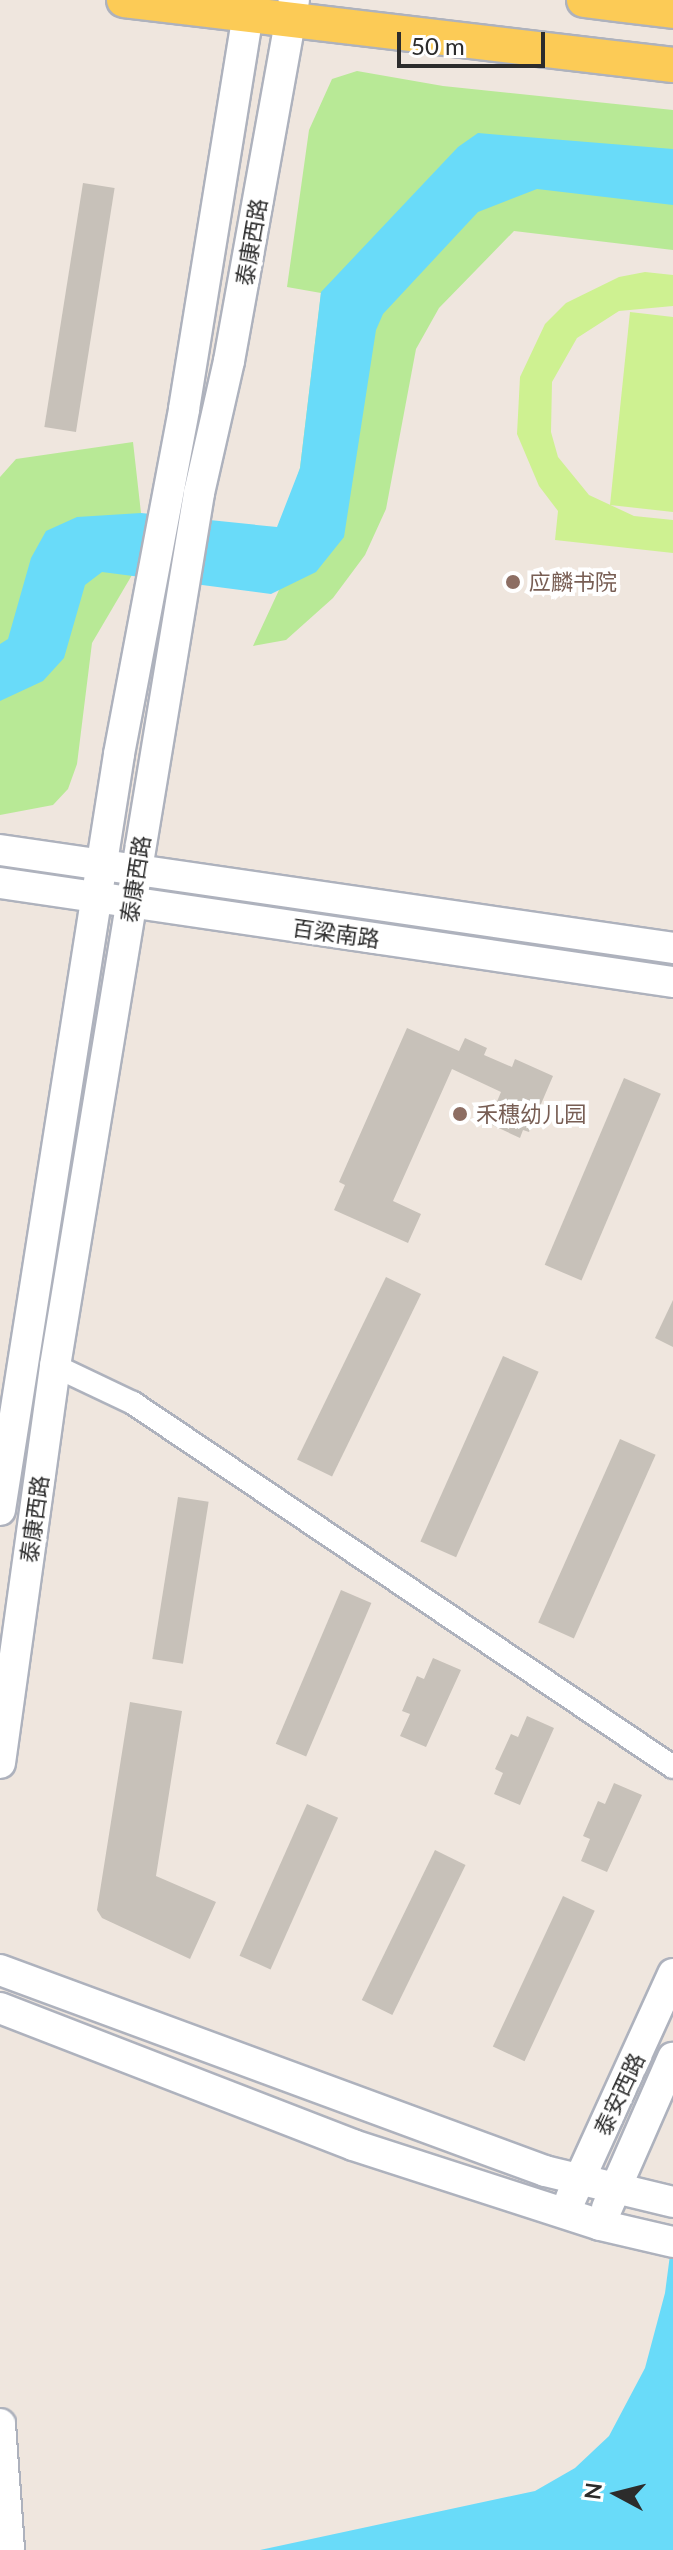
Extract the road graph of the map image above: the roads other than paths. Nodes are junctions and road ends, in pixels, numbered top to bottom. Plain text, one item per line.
1 (124, 0) edge
2 (584, 0) edge
3 (249, 7) edge
4 (292, 10) edge
5 (673, 11) edge
6 (673, 65) edge
7 (0, 850) edge
8 (102, 865) junction
9 (136, 870) junction
10 (0, 883) edge
11 (97, 897) junction
12 (131, 903) junction
13 (673, 948) edge
14 (673, 982) edge
15 (55, 1366) junction
16 (0, 1510) edge
17 (0, 1763) edge
18 (673, 1767) edge
19 (0, 1970) edge
20 (673, 1974) edge
21 (0, 2008) edge
22 (673, 2058) edge
23 (579, 2181) junction
24 (614, 2189) junction
25 (668, 2201) edge
26 (563, 2213) junction
27 (600, 2225) junction
28 (666, 2241) edge
29 (0, 2424) edge
30 (9, 2550) edge

1 - 3 main road
2 - 5 main road
3 - 4 main road
3 - 8 main road, 泰康西路
4 - 6 main road
4 - 9 main road, 泰康西路
7 - 8 main road, 百梁南路
8 - 9 main road, 百梁南路
8 - 11 main road, 泰康西路
9 - 12 main road, 泰康西路
9 - 13 main road, 百梁南路
10 - 11 main road, 百梁南路
11 - 12 main road, 百梁南路
11 - 16 main road, 泰康西路
12 - 14 main road, 百梁南路
12 - 15 main road, 泰康西路
15 - 17 main road, 泰康西路
15 - 18 street
19 - 23 main road
20 - 23 main road, 泰安西路
21 - 26 main road
22 - 24 main road, 泰安西路
23 - 24 main road
23 - 26 main road, 泰安西路
24 - 25 main road
24 - 27 main road, 泰安西路
26 - 27 main road
27 - 28 main road
29 - 30 main road

